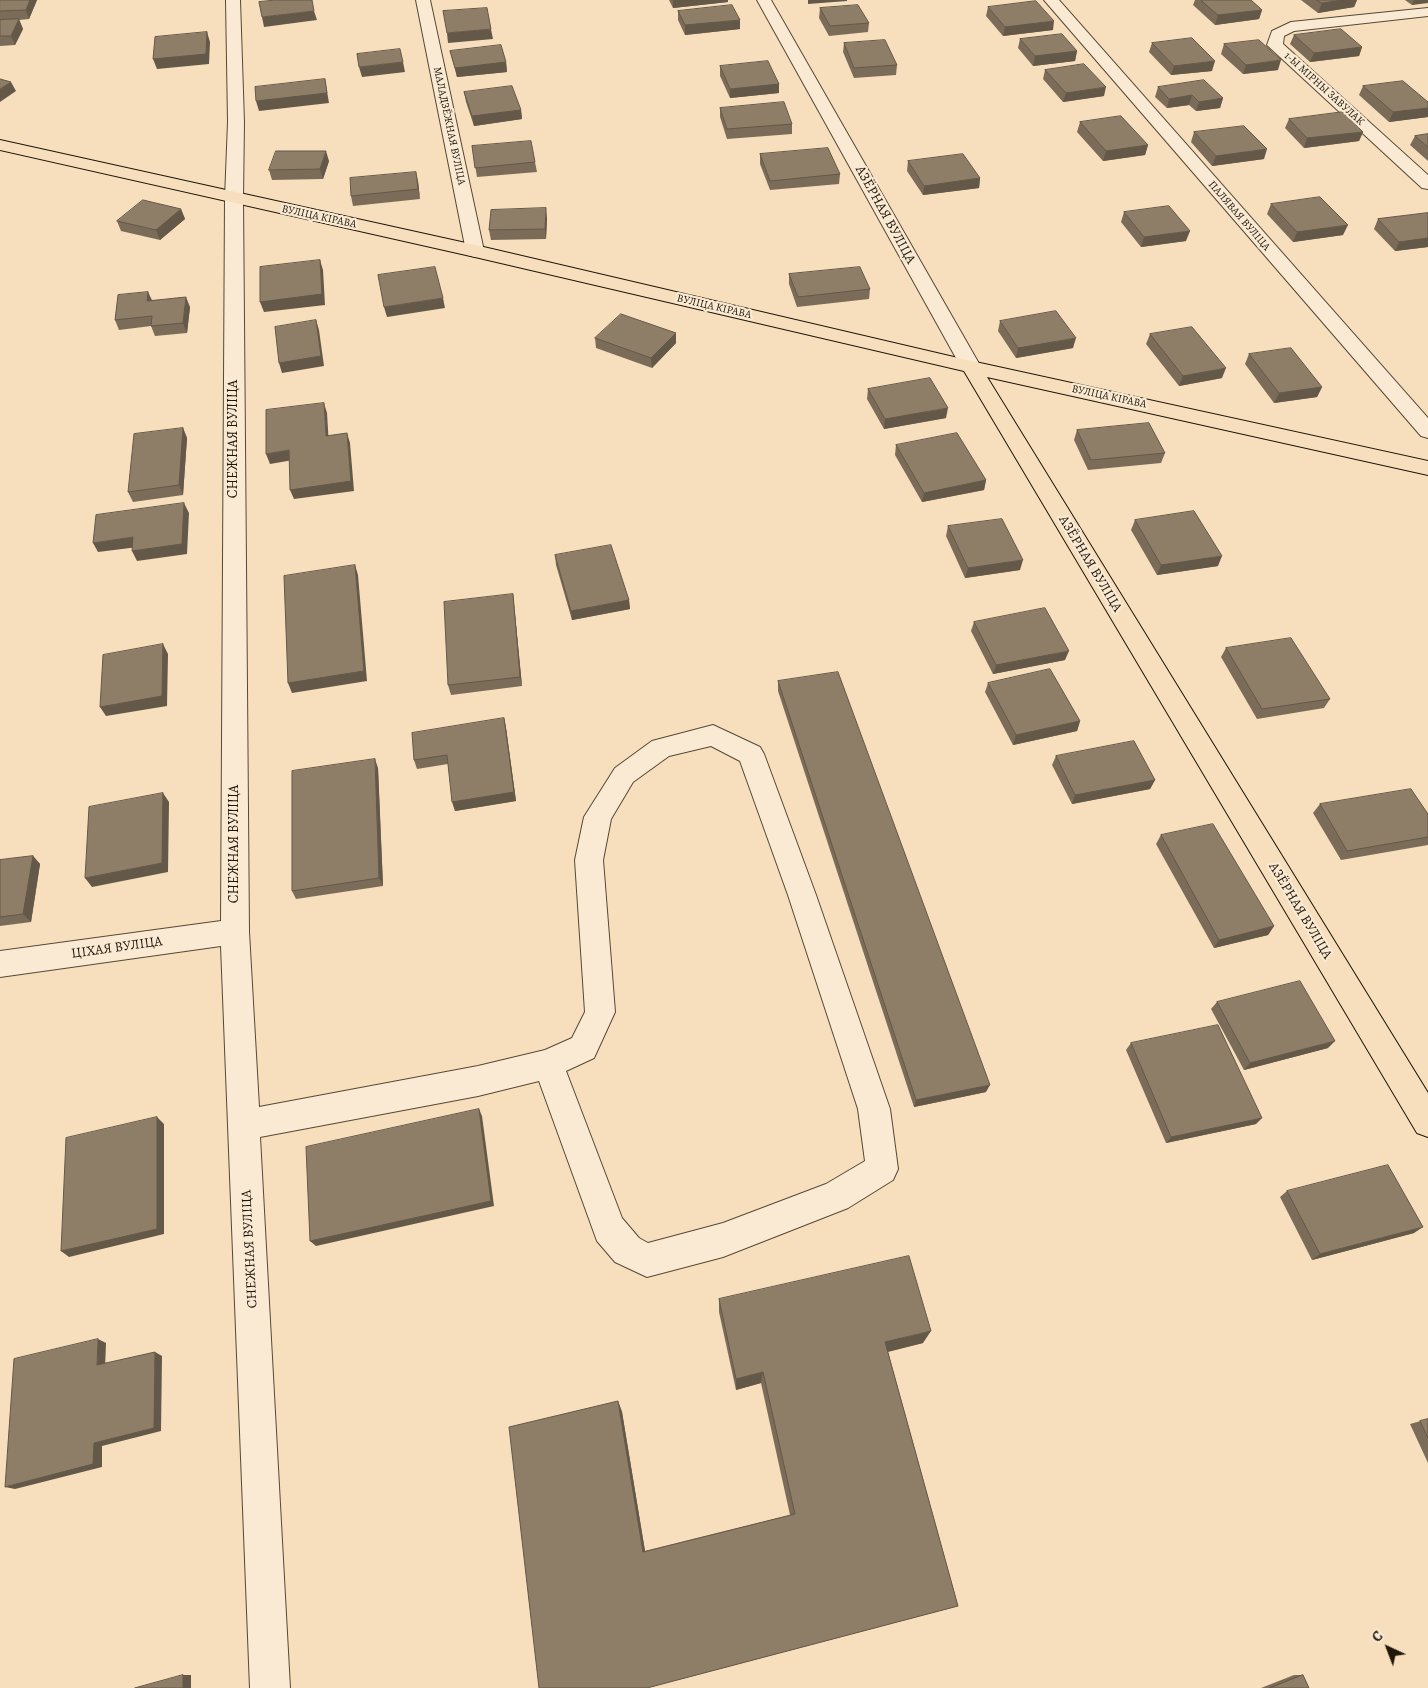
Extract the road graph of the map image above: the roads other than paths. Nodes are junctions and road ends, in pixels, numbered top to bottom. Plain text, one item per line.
1 (233, 0) edge
2 (423, 0) edge
3 (764, 0) edge
4 (1051, 0) edge
5 (1428, 12) edge
6 (0, 145) edge
7 (1428, 184) edge
8 (234, 198) junction
9 (475, 251) junction
10 (971, 367) junction
11 (1428, 432) edge
12 (1428, 468) edge
13 (235, 932) junction
14 (0, 964) edge
15 (548, 1064) junction
16 (1428, 1122) edge
17 (244, 1125) junction
18 (270, 1688) edge

1 - 8 street, СНЕЖНАЯ ВУЛІЦА
2 - 9 street, МАЛАДЗЁЖНАЯ ВУЛІЦА
3 - 10 street, АЗЁРНАЯ ВУЛІЦА
4 - 11 street, ПАЛЯВАЯ ВУЛІЦА
5 - 7 street, 1-Ы МІРНЫ ЗАВУЛАК
6 - 8 main road, ВУЛІЦА КІРАВА
8 - 9 main road, ВУЛІЦА КІРАВА
8 - 13 street, СНЕЖНАЯ ВУЛІЦА
9 - 10 main road, ВУЛІЦА КІРАВА
10 - 12 main road, ВУЛІЦА КІРАВА
10 - 16 main road, АЗЁРНАЯ ВУЛІЦА
13 - 14 street, ЦІХАЯ ВУЛІЦА
13 - 17 street, СНЕЖНАЯ ВУЛІЦА
15 - 15 street
15 - 17 street
17 - 18 street, СНЕЖНАЯ ВУЛІЦА

